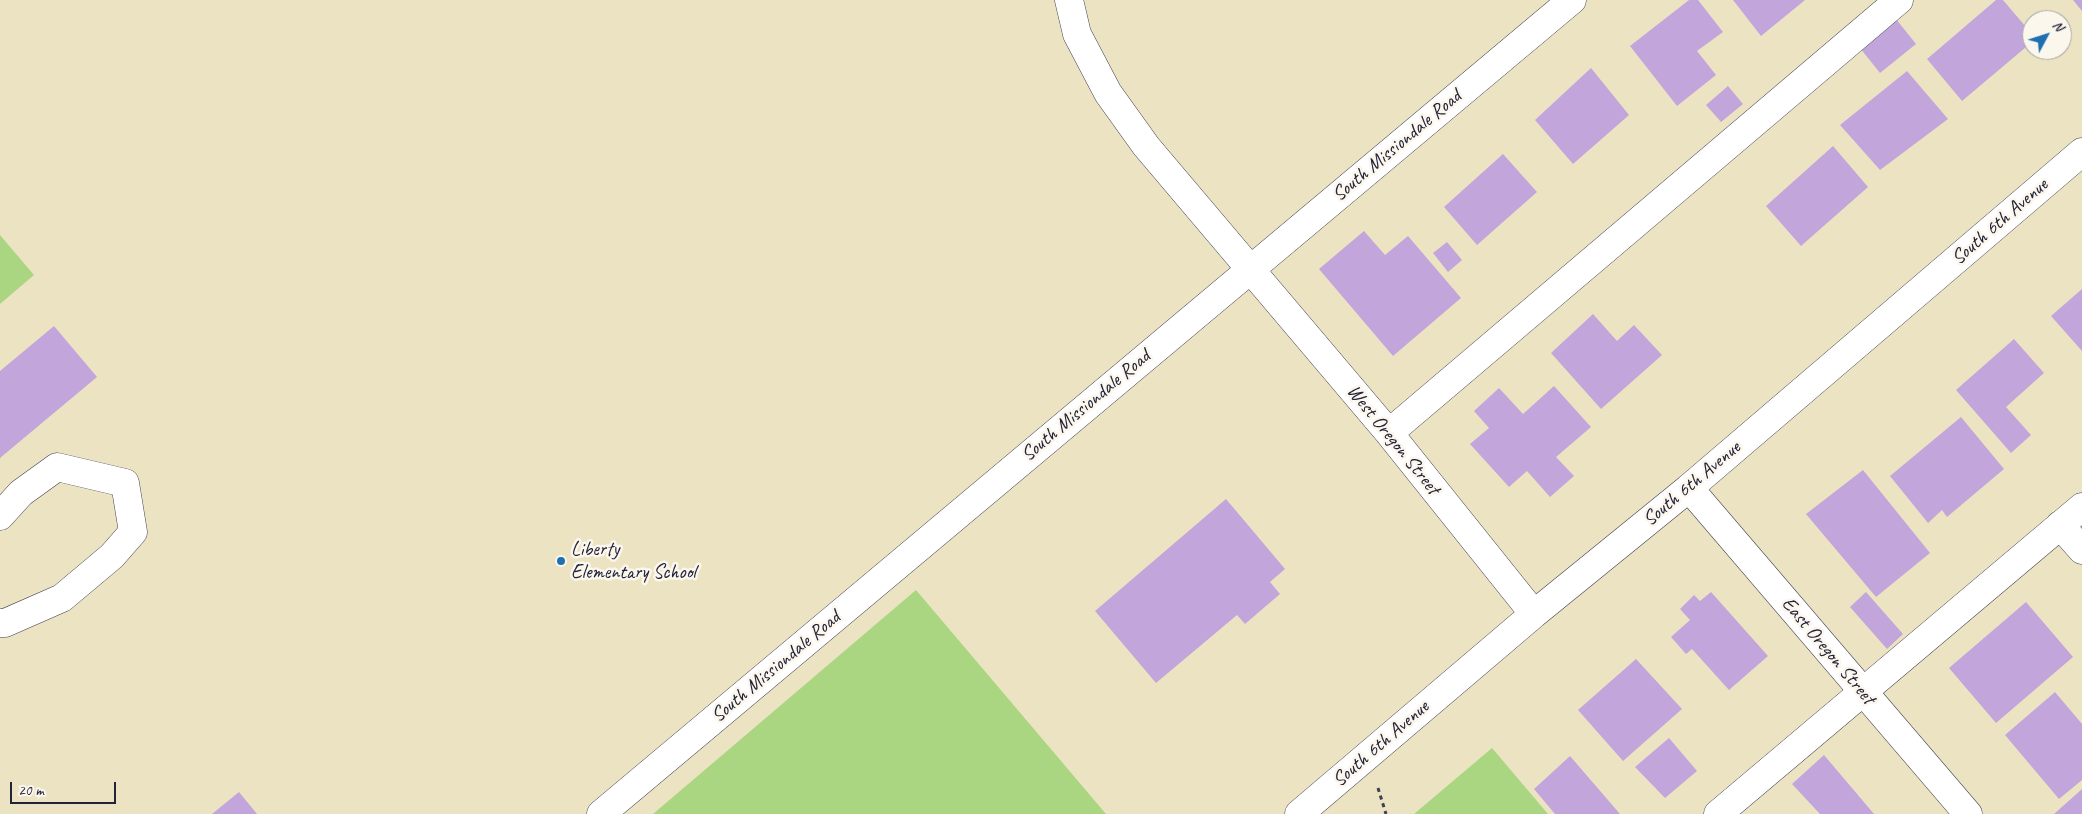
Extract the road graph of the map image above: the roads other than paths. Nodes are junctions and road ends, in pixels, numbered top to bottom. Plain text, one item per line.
1 (1069, 0) edge
2 (1572, 0) edge
3 (1899, 0) edge
4 (2078, 164) edge
5 (1250, 268) junction
6 (1388, 433) junction
7 (1689, 488) junction
8 (2082, 507) edge
9 (0, 516) edge
10 (2060, 525) junction
11 (2082, 550) edge
12 (1534, 614) junction
13 (0, 623) edge
14 (1863, 691) junction
15 (601, 814) edge
16 (1300, 814) edge
17 (1718, 814) edge
18 (1968, 814) edge

1 - 5 street, West Oregon Street
2 - 5 street, South Missiondale Road
3 - 6 street
4 - 7 street, South 6th Avenue
5 - 6 street, West Oregon Street
5 - 15 street, South Missiondale Road
6 - 12 street, West Oregon Street
7 - 12 street, South 6th Avenue
7 - 14 street, East Oregon Street
8 - 10 street
9 - 13 street
10 - 11 street
10 - 14 street
12 - 16 street, South 6th Avenue
14 - 17 street
14 - 18 street, East Oregon Street

